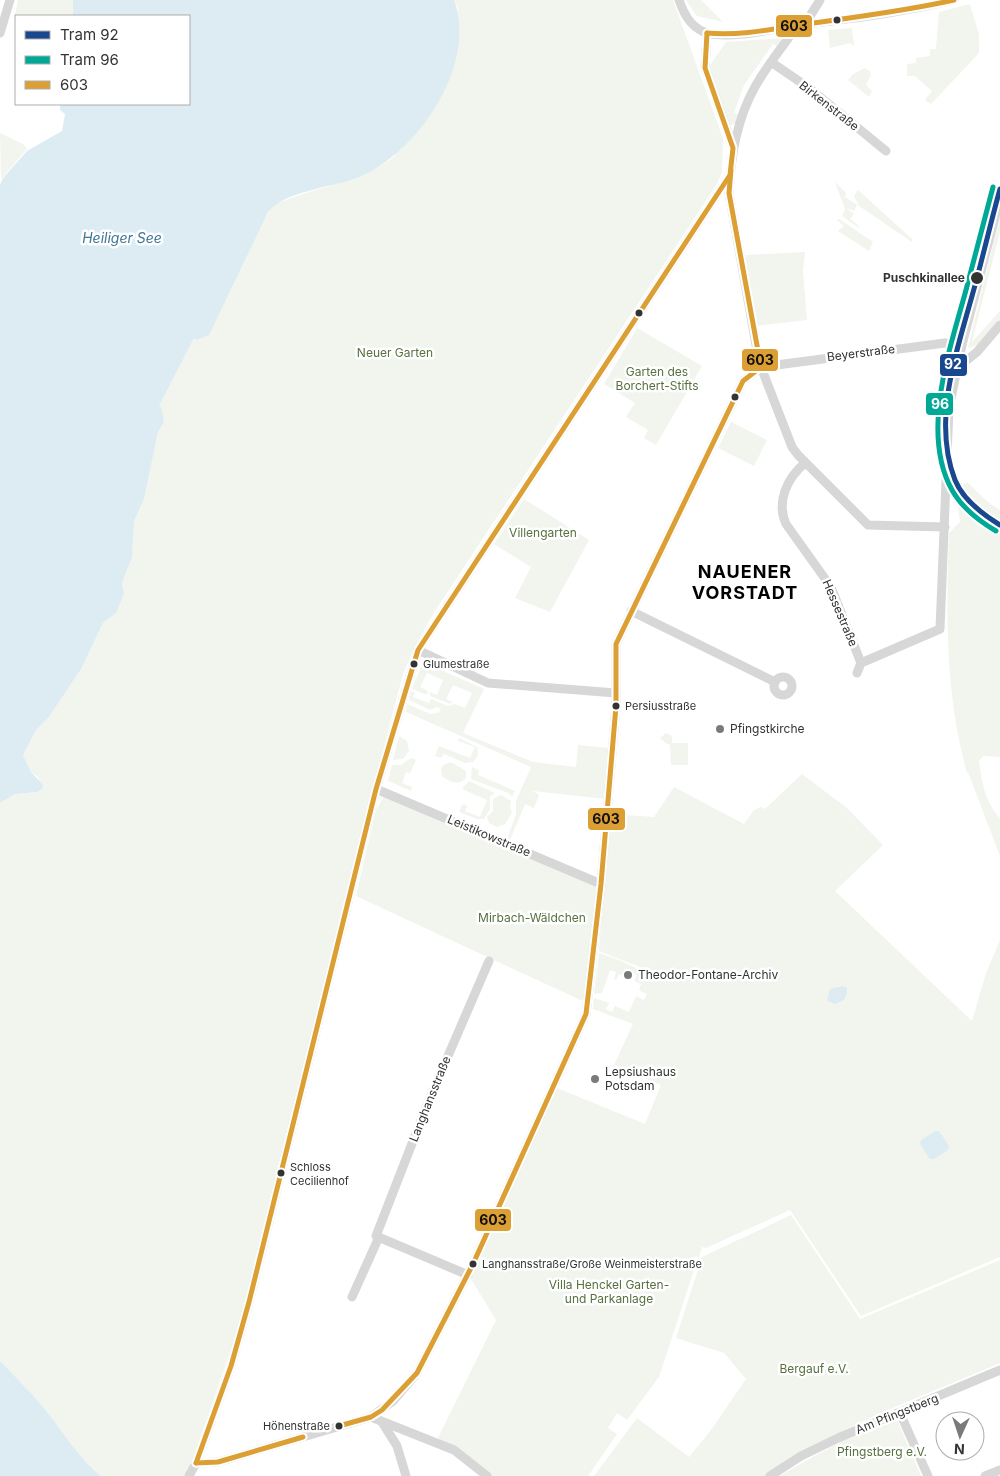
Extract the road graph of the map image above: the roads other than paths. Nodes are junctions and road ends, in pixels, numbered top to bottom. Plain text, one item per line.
1 (10, 0) edge
2 (679, 0) edge
3 (820, 0) edge
4 (954, 0) edge
5 (802, 24) junction
6 (707, 32) junction
7 (0, 33) edge
8 (770, 62) junction
9 (733, 148) junction
10 (886, 151) dead end
11 (730, 175) junction
12 (1000, 198) edge
13 (1000, 325) edge
14 (962, 345) junction
15 (761, 367) junction
16 (956, 368) junction
17 (805, 463) junction
18 (944, 527) junction
19 (631, 611) junction
20 (418, 650) junction
21 (861, 663) junction
22 (857, 673) dead end
23 (775, 682) dead end
24 (616, 693) junction
25 (376, 788) junction
26 (601, 884) junction
27 (489, 962) dead end
28 (379, 1237) junction
29 (468, 1274) junction
30 (352, 1297) dead end
31 (1000, 1370) edge
32 (900, 1413) junction
33 (371, 1417) junction
34 (382, 1422) junction
35 (410, 1434) junction
36 (397, 1446) junction
37 (196, 1463) junction
38 (1000, 1470) edge
39 (189, 1476) edge
40 (406, 1476) edge
41 (488, 1476) edge
42 (770, 1476) edge
43 (928, 1476) edge
44 (985, 1476) edge

1 - 7 street
2 - 6 street
3 - 5 street
4 - 5 street
5 - 6 street
5 - 8 street
6 - 9 street
8 - 9 street
8 - 10 street, Birkenstraße
9 - 11 street
11 - 15 street
11 - 20 street
12 - 14 street
13 - 16 street
14 - 15 street, Beyerstraße
14 - 16 street
15 - 17 street
15 - 19 street
16 - 18 street
17 - 18 street
17 - 21 street, Hessestraße
18 - 21 street, Hessestraße
19 - 23 street
19 - 24 street
20 - 24 street
20 - 25 street
21 - 22 street, Hessestraße
24 - 26 street
25 - 26 street, Leistikowstraße
25 - 37 street
26 - 29 street
27 - 28 street, Langhansstraße
28 - 29 street
28 - 30 street, Langhansstraße
29 - 33 street
31 - 32 street, Am Pfingstberg
32 - 42 street, Am Pfingstberg
32 - 43 street
33 - 34 street
33 - 37 street
34 - 35 street
34 - 36 street
35 - 36 street
35 - 41 street
36 - 40 street
37 - 39 street
38 - 44 street

